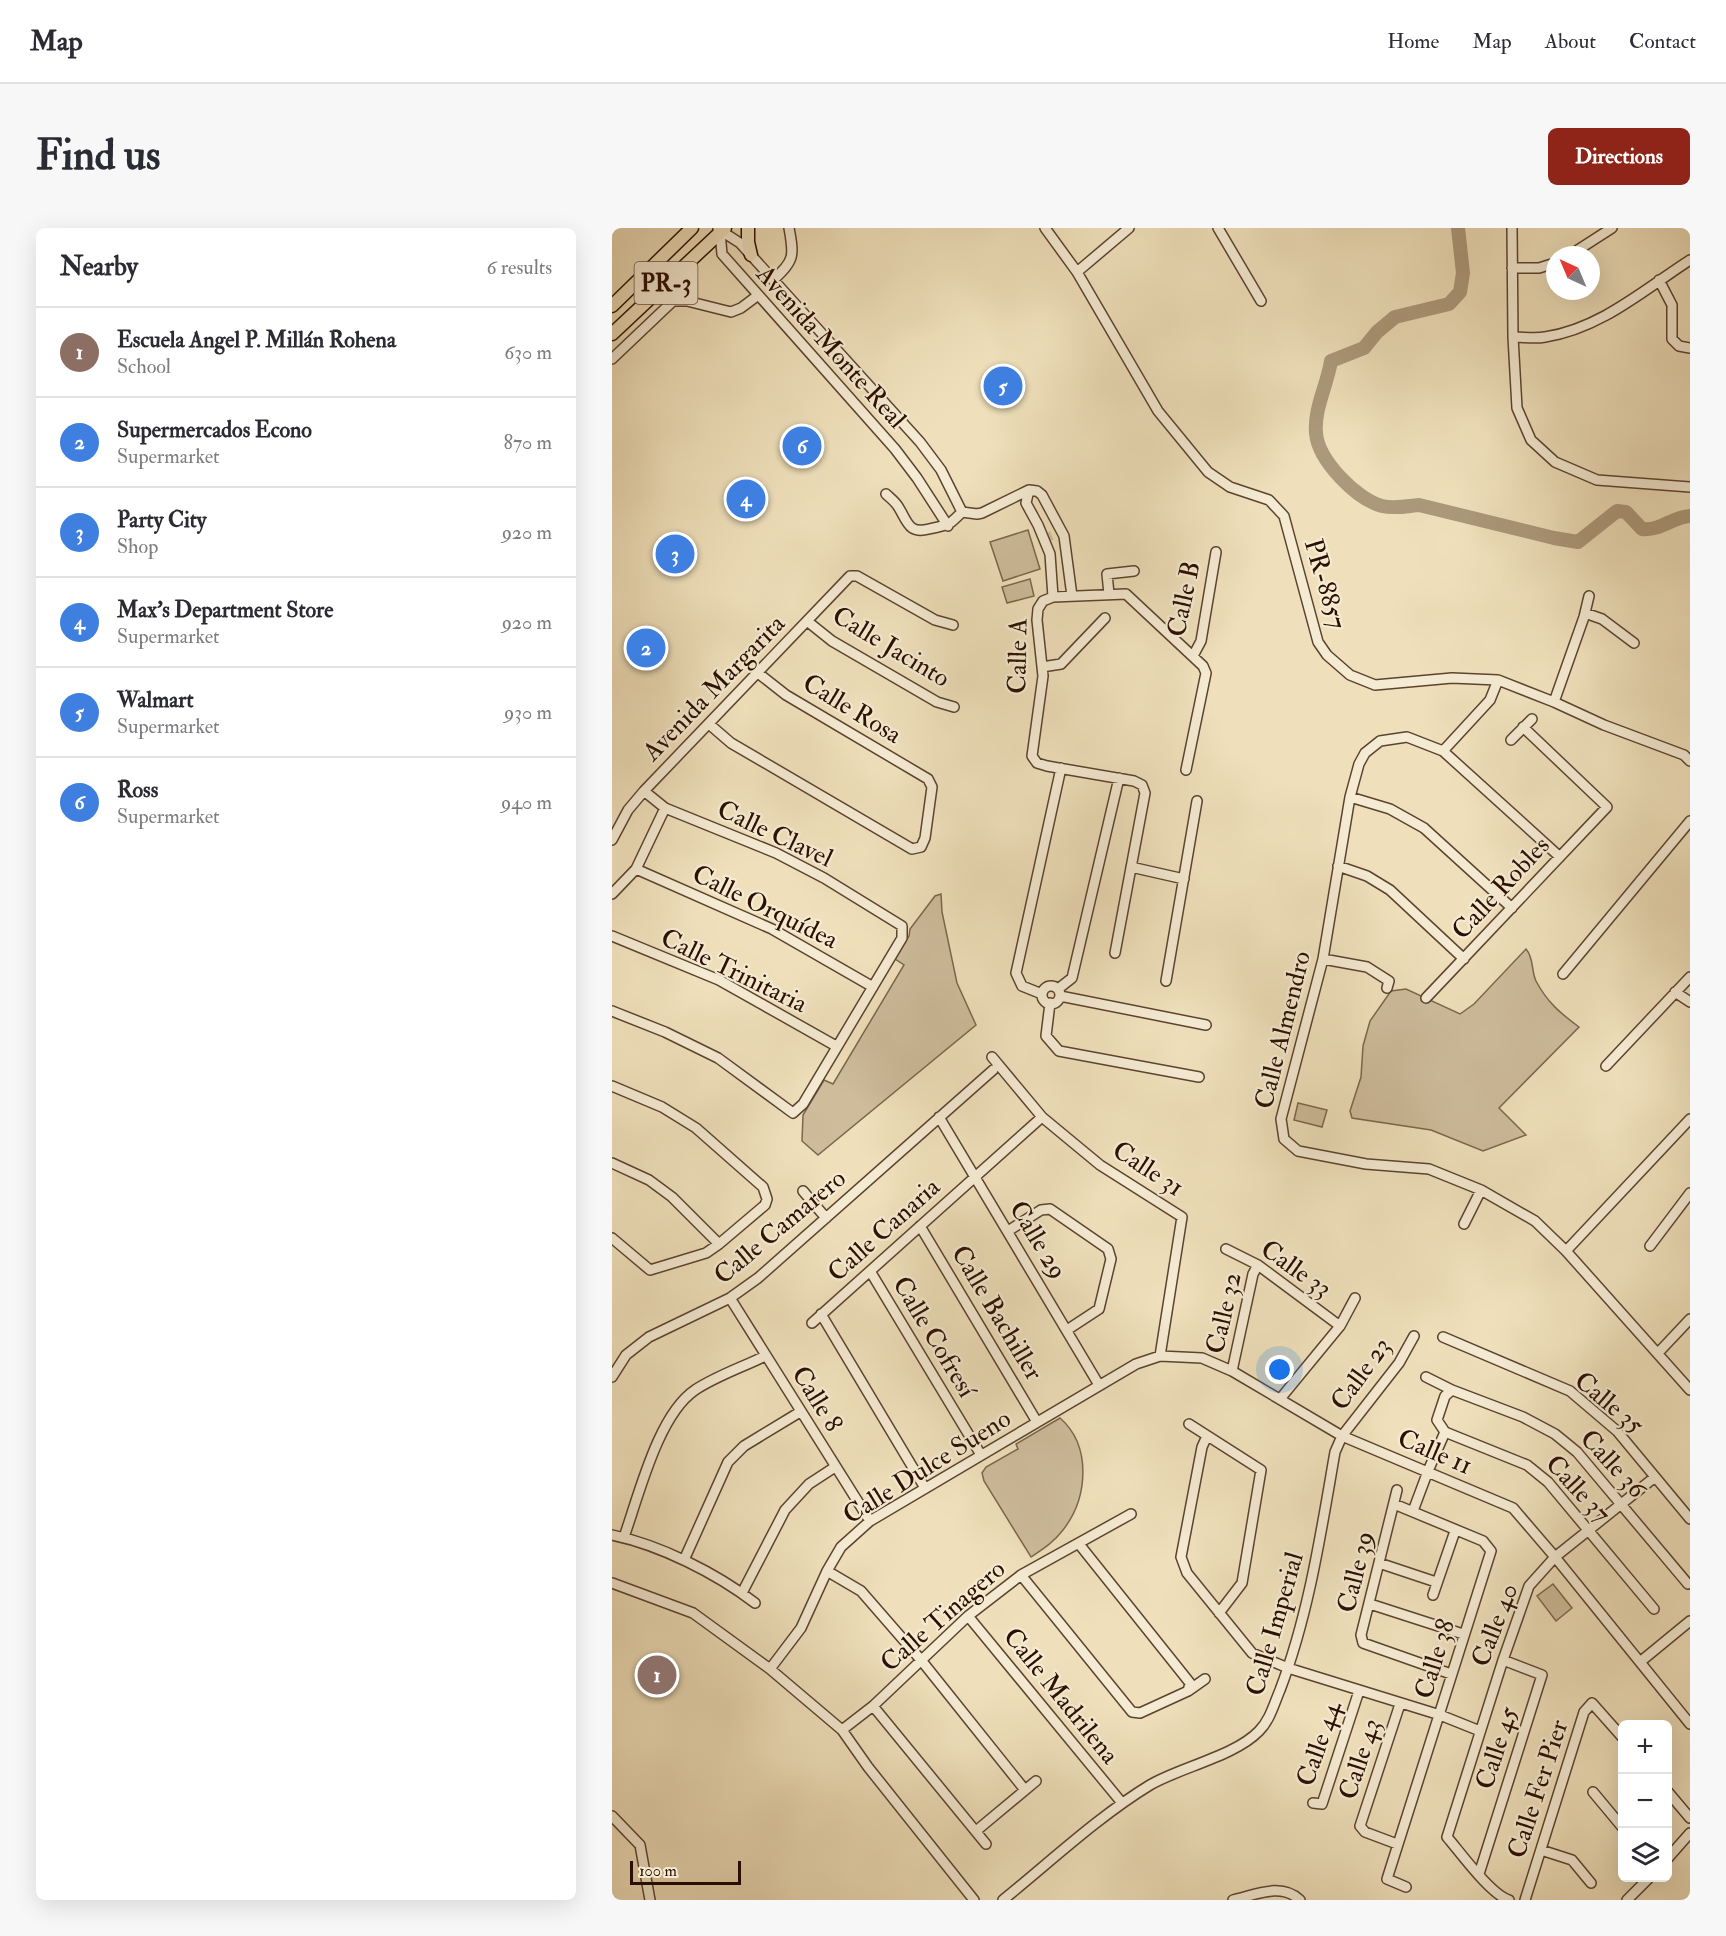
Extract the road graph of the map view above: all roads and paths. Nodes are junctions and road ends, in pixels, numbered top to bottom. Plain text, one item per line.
1 (686, 228) edge
2 (692, 228) edge
3 (748, 228) edge
4 (789, 228) edge
5 (1045, 228) edge
6 (1130, 228) edge
7 (1218, 228) edge
8 (1512, 228) edge
9 (1612, 228) edge
10 (721, 229) edge
11 (1584, 246) edge
12 (751, 255) junction
13 (1690, 260) edge
14 (1546, 266) edge
15 (1512, 268) junction
16 (649, 270) junction
17 (1077, 272) junction
18 (773, 280) junction
19 (1659, 280) junction
20 (757, 296) junction
21 (1261, 301) dead end
22 (612, 306) edge
23 (612, 334) edge
24 (1513, 337) junction
25 (1690, 348) edge
26 (612, 359) edge
27 (1690, 487) edge
28 (1029, 490) junction
29 (886, 494) dead end
30 (962, 512) junction
31 (948, 526) junction
32 (1050, 543) tunnel mouth
33 (1216, 552) dead end
34 (1050, 554) junction
35 (1134, 571) dead end
36 (1109, 594) junction
37 (1072, 596) junction
38 (1589, 596) dead end
39 (1053, 597) junction
40 (1585, 613) junction
41 (1105, 618) dead end
42 (807, 621) junction
43 (953, 625) dead end
44 (1634, 643) dead end
45 (1193, 656) junction
46 (1042, 667) junction
47 (758, 673) junction
48 (1498, 680) junction
49 (1554, 702) junction
50 (954, 707) dead end
51 (1532, 718) dead end
52 (709, 724) junction
53 (1523, 727) junction
54 (1511, 740) dead end
55 (1443, 751) junction
56 (1690, 761) edge
57 (1061, 768) junction
58 (1186, 770) dead end
59 (1119, 778) junction
60 (644, 791) junction
61 (1350, 797) junction
62 (1197, 801) dead end
63 (665, 808) junction
64 (1690, 821) edge
65 (612, 840) edge
66 (1560, 857) junction
67 (1338, 866) junction
68 (1131, 867) junction
69 (636, 869) junction
70 (1184, 879) junction
71 (612, 894) edge
72 (1512, 908) junction
73 (612, 936) edge
74 (1115, 953) dead end
75 (1323, 958) junction
76 (1464, 959) junction
77 (1563, 974) dead end
78 (1690, 977) edge
79 (1166, 981) dead end
80 (873, 987) junction
81 (1387, 988) dead end
82 (1675, 992) junction
83 (1042, 993) junction
84 (1059, 993) junction
85 (1426, 998) dead end
86 (1690, 1002) edge
87 (1050, 1003) junction
88 (612, 1011) edge
89 (1206, 1025) dead end
90 (836, 1046) junction
91 (992, 1057) dead end
92 (1606, 1066) dead end
93 (993, 1070) dead end
94 (1199, 1077) dead end
95 (612, 1086) edge
96 (939, 1117) junction
97 (1042, 1117) junction
98 (1690, 1119) edge
99 (612, 1163) edge
100 (975, 1177) junction
101 (1481, 1190) junction
102 (803, 1191) dead end
103 (1690, 1194) edge
104 (826, 1218) junction
105 (1464, 1224) dead end
106 (920, 1226) junction
107 (1008, 1231) junction
108 (612, 1238) edge
109 (719, 1244) junction
110 (1650, 1246) dead end
111 (1226, 1249) dead end
112 (1566, 1251) junction
113 (1258, 1265) junction
114 (870, 1271) junction
115 (730, 1298) junction
116 (1355, 1298) dead end
117 (821, 1314) junction
118 (1690, 1319) edge
119 (812, 1323) dead end
120 (1340, 1326) junction
121 (1067, 1330) junction
122 (1414, 1336) dead end
123 (1443, 1337) dead end
124 (1658, 1353) junction
125 (765, 1356) junction
126 (1160, 1356) junction
127 (1232, 1371) junction
128 (612, 1377) edge
129 (1426, 1377) dead end
130 (1099, 1385) junction
131 (1452, 1390) junction
132 (1690, 1390) edge
133 (1281, 1399) junction
134 (800, 1412) junction
135 (1037, 1422) junction
136 (1189, 1424) dead end
137 (1445, 1432) junction
138 (1207, 1436) junction
139 (1342, 1436) junction
140 (981, 1455) junction
141 (835, 1467) junction
142 (1428, 1471) junction
143 (1655, 1477) junction
144 (925, 1488) junction
145 (1397, 1490) dead end
146 (1394, 1504) junction
147 (1622, 1504) junction
148 (1413, 1511) junction
149 (1131, 1514) dead end
150 (1690, 1519) edge
151 (870, 1521) junction
152 (1455, 1530) junction
153 (1589, 1530) junction
154 (612, 1534) edge
155 (624, 1537) junction
156 (1079, 1544) junction
157 (1555, 1557) junction
158 (684, 1560) junction
159 (1379, 1563) junction
160 (827, 1571) junction
161 (1021, 1575) junction
162 (1436, 1582) junction
163 (612, 1583) edge
164 (1688, 1584) dead end
165 (742, 1593) junction
166 (1432, 1595) dead end
167 (755, 1603) dead end
168 (1370, 1604) junction
169 (1654, 1609) dead end
170 (1219, 1612) junction
171 (968, 1616) junction
172 (1689, 1624) edge
173 (1464, 1635) junction
174 (921, 1660) junction
175 (1503, 1660) junction
176 (1640, 1662) junction
177 (1288, 1668) junction
178 (770, 1669) junction
179 (1450, 1674) junction
180 (1205, 1679) dead end
181 (1188, 1691) junction
182 (1359, 1691) junction
183 (1400, 1704) junction
184 (873, 1706) junction
185 (1440, 1715) junction
186 (1690, 1724) edge
187 (842, 1730) junction
188 (1480, 1731) junction
189 (1618, 1732) edge
190 (1036, 1781) dead end
191 (1025, 1790) junction
192 (1593, 1792) dead end
193 (1672, 1797) edge
194 (1122, 1803) junction
195 (1313, 1803) dead end
196 (612, 1816) edge
197 (1690, 1818) edge
198 (1618, 1822) edge
199 (976, 1831) junction
200 (1690, 1833) edge
201 (986, 1844) dead end
202 (1397, 1844) junction
203 (1541, 1850) junction
204 (1672, 1853) edge
205 (1479, 1874) junction
206 (1645, 1882) edge
207 (1591, 1883) dead end
208 (1406, 1887) dead end
209 (650, 1900) edge
210 (974, 1900) edge
211 (1003, 1900) edge
212 (1233, 1900) edge
213 (1300, 1900) edge
214 (1509, 1900) edge
215 (1525, 1900) edge
216 (1627, 1900) edge

1 - 16 main road
2 - 16 main road, PR-3
3 - 12 main road
4 - 18 street
5 - 17 street, PR-8857
6 - 17 street
7 - 21 street
8 - 15 street
9 - 11 street
10 - 12 street, Avenida Monte Real
10 - 20 street, Avenida Monte Real
10 - 23 main road, PR-3
12 - 18 street, Avenida Monte Real
13 - 19 street
14 - 15 street
15 - 24 street
16 - 22 main road, PR-3
17 - 48 street, PR-8857
18 - 30 street, Avenida Monte Real
19 - 24 street
19 - 25 street
20 - 26 street
20 - 31 street, Avenida Monte Real
24 - 27 street
28 - 30 street
28 - 34 street
28 - 37 street
29 - 31 street
30 - 31 street
32 - 34 street
33 - 45 street, Calle B
34 - 39 street
35 - 36 street
36 - 37 street, Calle A
36 - 45 street, Calle A
37 - 39 street, Calle A
38 - 40 street
39 - 46 street, Calle A
40 - 44 street
40 - 49 street
41 - 46 street
42 - 43 street, Avenida Margarita
42 - 47 street, Avenida Margarita
42 - 50 street, Calle Jacinto
45 - 58 street, Calle A
46 - 57 street, Calle A
47 - 52 street, Avenida Margarita
47 - 52 street, Calle Rosa
48 - 49 street, PR-8857
48 - 55 street
49 - 56 street, PR-8857
51 - 53 street
52 - 60 street, Avenida Margarita
53 - 54 street
53 - 66 street, Calle Robles
55 - 61 street, Calle Almendro
55 - 66 street, Calle Almendro
57 - 59 street, Calle A
57 - 83 street
59 - 68 street, Calle A
59 - 84 street
60 - 63 street, Calle Clavel
60 - 65 street, Avenida Margarita
61 - 67 street, Calle Almendro
61 - 72 street
62 - 70 street
63 - 69 street
63 - 80 street, Calle Clavel
64 - 77 street
66 - 72 street, Calle Robles
67 - 75 street, Calle Almendro
67 - 76 street
68 - 70 street
68 - 74 street, Calle A
69 - 71 street
69 - 80 street, Calle Orquídea
70 - 79 street
72 - 76 street, Calle Robles
73 - 90 street, Calle Trinitaria
75 - 81 street
75 - 101 street, Calle Almendro
76 - 85 street, Calle Robles
78 - 82 street
80 - 90 street
82 - 86 street
82 - 92 street
83 - 84 street
83 - 87 street
84 - 87 street
84 - 89 street
87 - 94 street
88 - 90 street
91 - 97 street, Calle 31
93 - 96 street, Calle Camarero
95 - 109 street
96 - 100 street, Calle 29
96 - 104 street, Calle Camarero
97 - 100 street, Calle Canaria
97 - 126 street, Calle 31
98 - 112 street
99 - 109 street
100 - 106 street, Calle Canaria
100 - 107 street, Calle 29
101 - 105 street
101 - 112 street, Calle Almendro
102 - 104 street
103 - 110 street
104 - 115 street, Calle Camarero
106 - 114 street, Calle Canaria
106 - 135 street, Calle Bachiller
107 - 121 street, Calle 29
107 - 121 street
108 - 109 street
111 - 113 street, Calle 33
112 - 124 street, Calle Almendro
113 - 120 street, Calle 33
113 - 127 street, Calle 32
114 - 117 street, Calle Canaria
114 - 140 street, Calle Cofresí
115 - 125 street, Calle 8
115 - 128 street, Calle Camarero
116 - 120 street
117 - 119 street, Calle Canaria
117 - 144 street
118 - 124 street
120 - 133 street
121 - 130 street, Calle 29
122 - 139 street, Calle 23
123 - 143 street, Calle 35
124 - 132 street, Calle Almendro
125 - 134 street, Calle 8
125 - 155 street
126 - 127 street, Calle 11
126 - 130 street, Calle Dulce Sueno
127 - 133 street, Calle 11
129 - 131 street, Calle 36
130 - 135 street, Calle Dulce Sueno
131 - 137 street
131 - 147 street, Calle 36
133 - 139 street, Calle 11
134 - 141 street, Calle 8
134 - 158 street
135 - 140 street, Calle Dulce Sueno
136 - 138 street
137 - 142 street
137 - 153 street, Calle 37
138 - 170 street
138 - 170 street
139 - 142 street, Calle 11
139 - 177 street, Calle Imperial
140 - 144 street, Calle Dulce Sueno
141 - 151 street, Calle 8
141 - 165 street
142 - 148 street
142 - 157 street, Calle 11
143 - 147 street, Calle 40
143 - 150 street, Calle 35
144 - 151 street, Calle Dulce Sueno
145 - 146 street, Calle 39
146 - 148 street, Calle 38
146 - 159 street, Calle 39
147 - 153 street, Calle 40
147 - 164 street, Calle 36
148 - 152 street, Calle 38
149 - 156 street, Calle Tinagero
151 - 160 street, Calle Dulce Sueno
152 - 162 street
152 - 173 street, Calle 38
153 - 157 street, Calle 40
153 - 169 street, Calle 37
154 - 155 street
155 - 158 street
156 - 161 street, Calle Tinagero
156 - 181 street
157 - 175 street, Calle 40
157 - 176 street, Calle 11
158 - 165 street
159 - 162 street
159 - 168 street, Calle 39
160 - 174 street
160 - 178 street, Calle Dulce Sueno
161 - 171 street, Calle Tinagero
161 - 181 street
162 - 166 street
163 - 178 street
165 - 167 street
168 - 173 street
168 - 179 street, Calle 39
170 - 177 street
171 - 174 street, Calle Tinagero
171 - 194 street, Calle Madrilena
172 - 176 street
173 - 179 street, Calle 38
174 - 184 street, Calle Tinagero
174 - 191 street
175 - 188 street, Calle 40
175 - 205 street, Calle 45
176 - 186 street, Calle 11
177 - 182 street
177 - 194 street, Calle Imperial
178 - 187 street
179 - 185 street, Calle 38
180 - 181 street
182 - 183 street
182 - 195 street, Calle 44
183 - 185 street
183 - 202 street, Calle 43
184 - 187 street, Calle Tinagero
184 - 199 street
185 - 188 street
185 - 202 street, Calle 38
187 - 210 street
188 - 205 street, Calle 40
189 - 203 street, Calle Fer Pier
190 - 191 street
191 - 199 street
192 - 198 street
193 - 197 street
194 - 211 street, Calle Imperial
196 - 209 street
199 - 201 street
200 - 204 street
202 - 208 street, Calle 38
203 - 207 street
203 - 215 street, Calle Fer Pier
205 - 214 street
206 - 216 street
212 - 213 street

